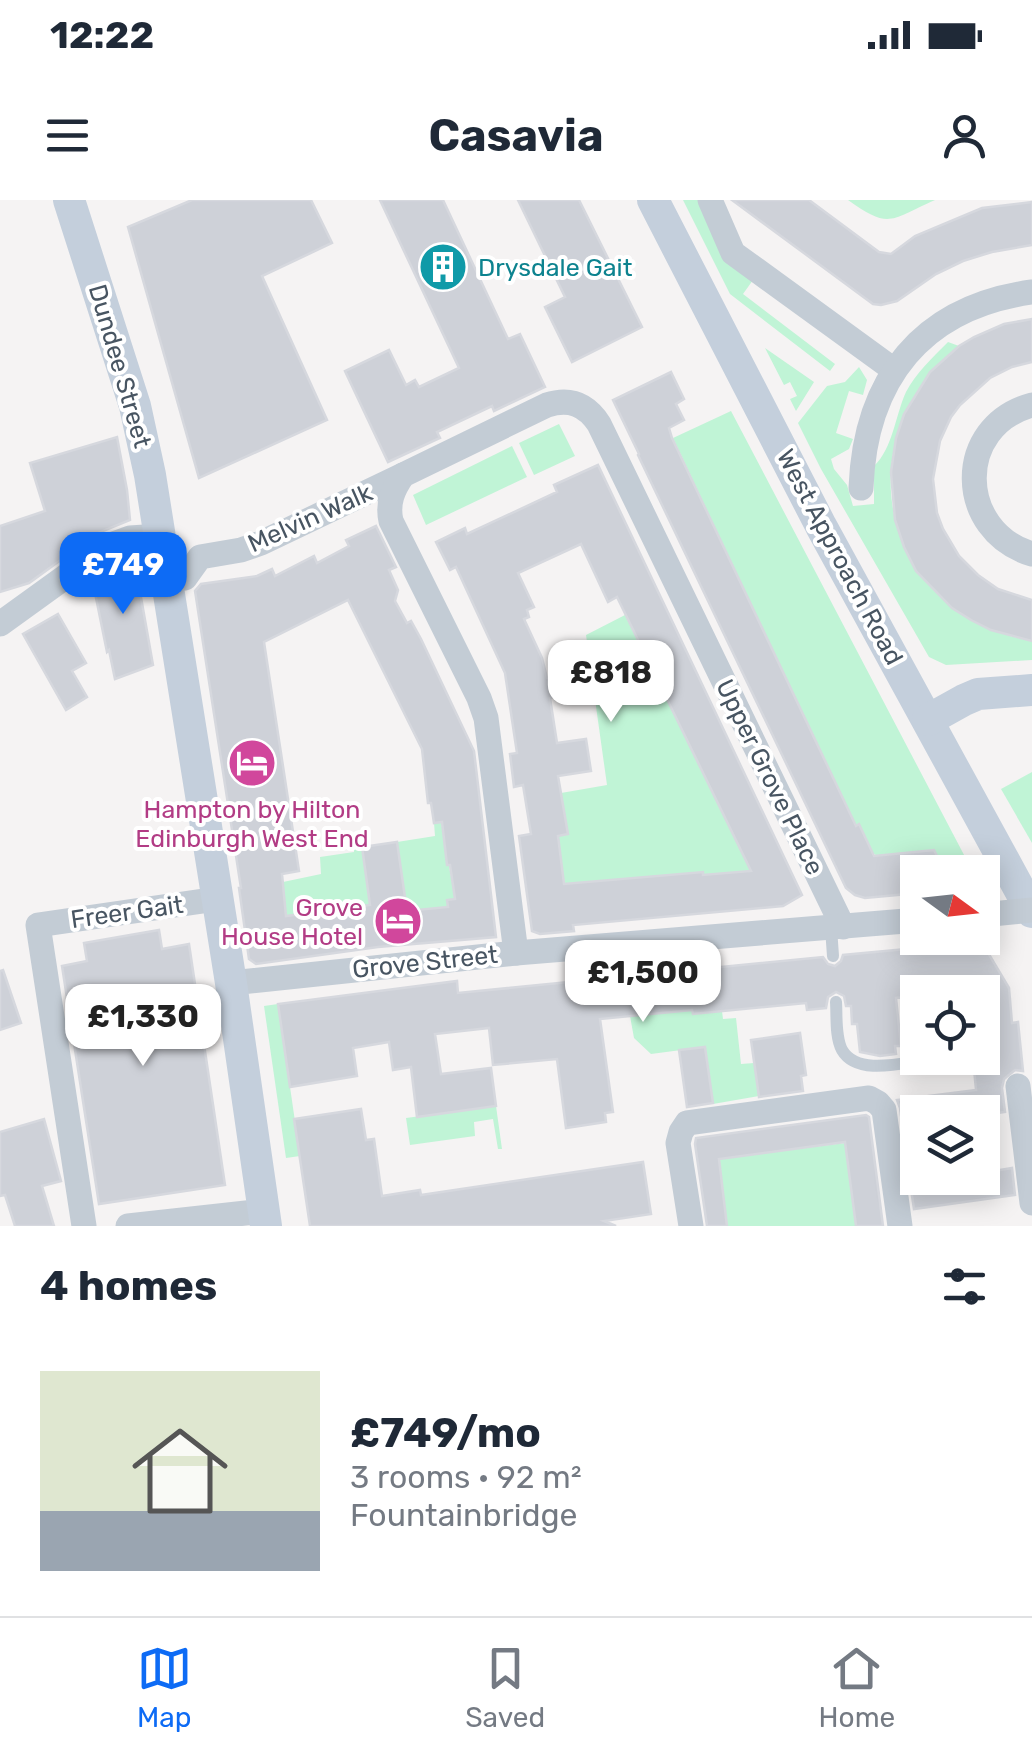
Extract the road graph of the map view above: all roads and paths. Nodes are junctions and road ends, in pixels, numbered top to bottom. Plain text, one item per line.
1 (653, 200) edge
2 (710, 200) edge
3 (78, 203) edge
4 (1032, 292) edge
5 (894, 370) junction
6 (1032, 405) edge
7 (403, 476) junction
8 (860, 488) dead end
9 (160, 536) junction
10 (1032, 554) edge
11 (166, 580) junction
12 (0, 624) edge
13 (1032, 690) edge
14 (928, 720) junction
15 (217, 899) junction
16 (1032, 911) edge
17 (1000, 914) edge
18 (900, 922) edge
19 (837, 927) junction
20 (516, 953) junction
21 (833, 956) dead end
22 (231, 983) junction
23 (836, 1002) dead end
24 (900, 1063) edge
25 (1018, 1086) dead end
26 (1032, 1203) edge
27 (265, 1218) edge
28 (84, 1226) edge
29 (128, 1226) edge
30 (691, 1226) edge
31 (900, 1226) edge

1 - 14 street, West Approach Road
2 - 5 street
3 - 9 street, Dundee Street
4 - 5 street
5 - 8 street
6 - 10 street
7 - 11 street, Melvin Walk
7 - 19 street, Upper Grove Place
7 - 20 street
9 - 11 street, Dundee Street
9 - 12 street
11 - 15 street, Dundee Street
13 - 14 street
14 - 16 street, West Approach Road
15 - 22 street, Dundee Street
15 - 28 street, Freer Gait
16 - 17 street, bridge
18 - 19 street, Grove Street
19 - 20 street, Grove Street
19 - 21 lane
20 - 22 street, Grove Street
22 - 27 street, Dundee Street
23 - 24 lane
25 - 26 street
27 - 29 street
30 - 31 street

